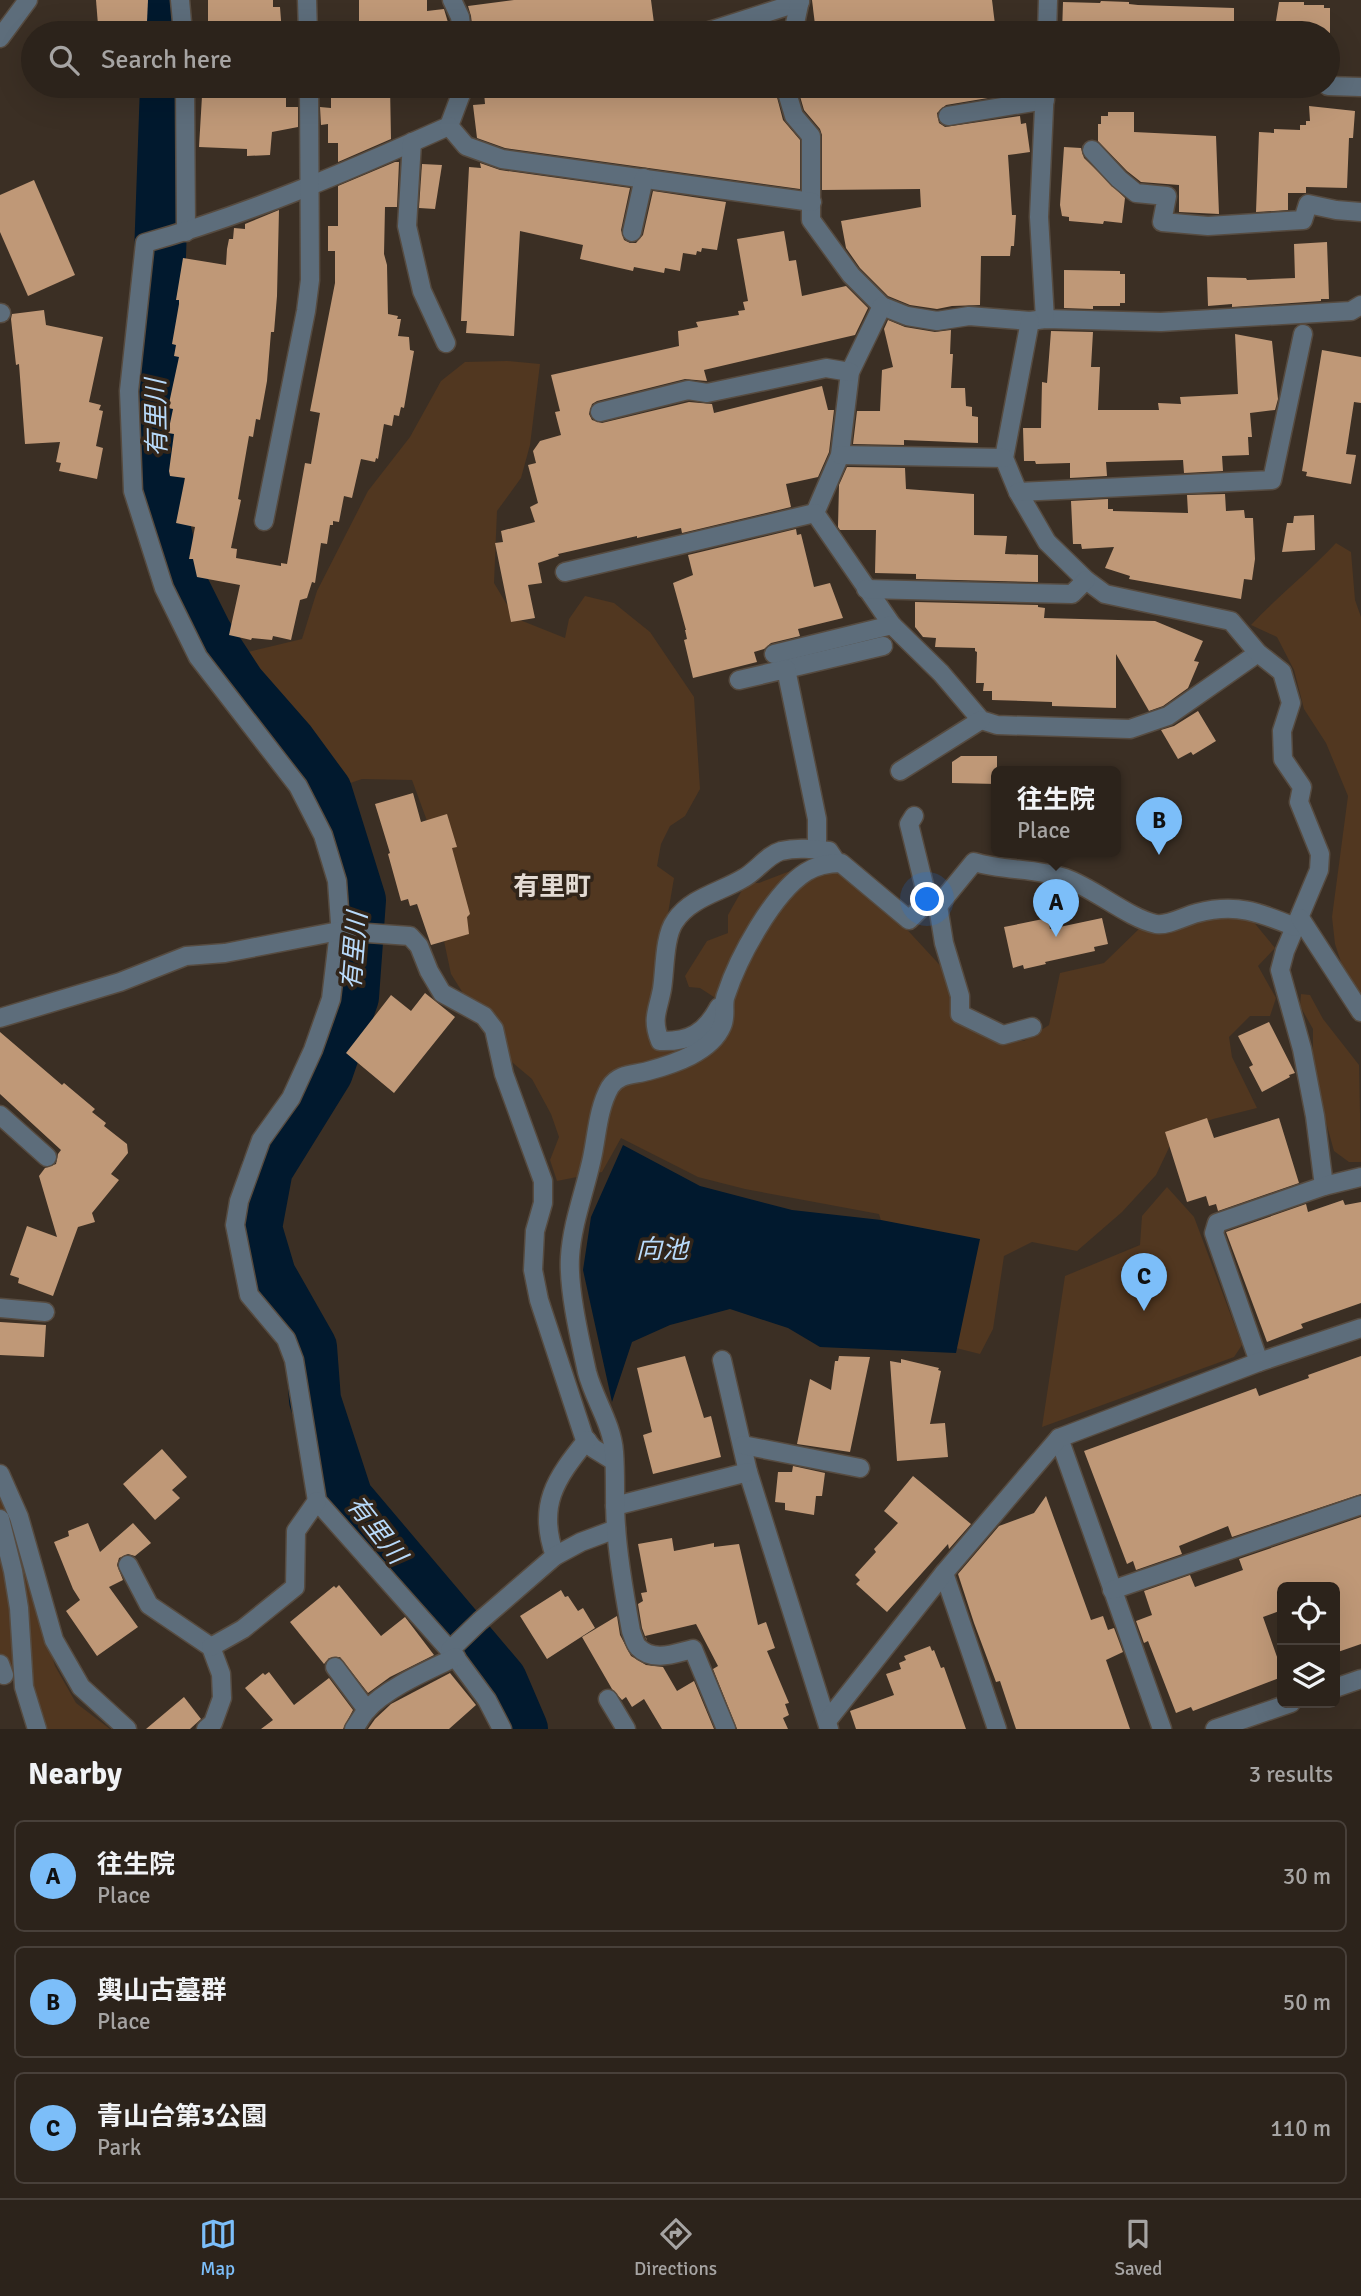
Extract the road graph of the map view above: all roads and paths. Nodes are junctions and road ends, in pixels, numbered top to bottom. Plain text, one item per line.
1 (28, 0) edge
2 (180, 0) edge
3 (307, 0) edge
4 (453, 0) edge
5 (1048, 0) edge
6 (800, 1) edge
7 (8, 15) edge
8 (182, 21) edge
9 (307, 21) edge
10 (460, 21) edge
11 (739, 21) edge
12 (796, 21) edge
13 (1047, 21) edge
14 (0, 38) edge
15 (1340, 86) edge
16 (1361, 87) edge
17 (185, 98) edge
18 (309, 98) edge
19 (460, 98) edge
20 (789, 98) edge
21 (1024, 98) edge
22 (1045, 98) edge
23 (948, 116) dead end
24 (449, 126) junction
25 (412, 142) junction
26 (1092, 150) dead end
27 (644, 178) junction
28 (311, 187) junction
29 (812, 202) junction
30 (1361, 212) edge
31 (186, 232) junction
32 (632, 232) dead end
33 (1361, 305) edge
34 (882, 306) junction
35 (1037, 320) junction
36 (1303, 334) dead end
37 (446, 343) dead end
38 (850, 372) junction
39 (600, 412) dead end
40 (840, 455) junction
41 (1004, 458) junction
42 (1018, 492) junction
43 (815, 513) junction
44 (264, 522) dead end
45 (565, 572) dead end
46 (1087, 580) junction
47 (866, 589) junction
48 (892, 625) junction
49 (883, 646) dead end
50 (1258, 653) junction
51 (774, 654) dead end
52 (786, 669) junction
53 (739, 680) dead end
54 (981, 720) junction
55 (900, 771) dead end
56 (914, 816) dead end
57 (817, 850) junction
58 (837, 863) junction
59 (933, 904) junction
60 (1297, 923) junction
61 (339, 931) junction
62 (724, 999) junction
63 (1361, 1012) edge
64 (0, 1017) edge
65 (1032, 1027) dead end
66 (0, 1115) edge
67 (47, 1157) dead end
68 (1361, 1177) edge
69 (1324, 1186) junction
70 (0, 1308) edge
71 (45, 1312) dead end
72 (1361, 1328) edge
73 (722, 1360) dead end
74 (1259, 1362) junction
75 (1059, 1438) junction
76 (587, 1440) junction
77 (743, 1445) junction
78 (614, 1461) junction
79 (860, 1468) dead end
80 (748, 1472) junction
81 (0, 1474) edge
82 (317, 1501) junction
83 (1361, 1505) edge
84 (615, 1506) junction
85 (0, 1519) edge
86 (616, 1529) junction
87 (555, 1556) junction
88 (128, 1565) dead end
89 (944, 1573) junction
90 (1112, 1590) junction
91 (211, 1647) junction
92 (453, 1653) junction
93 (335, 1667) dead end
94 (1361, 1679) edge
95 (1340, 1686) edge
96 (608, 1699) dead end
97 (1277, 1708) edge
98 (367, 1710) junction
99 (828, 1725) edge
100 (37, 1729) edge
101 (127, 1729) edge
102 (206, 1729) edge
103 (354, 1729) edge
104 (502, 1729) edge
105 (626, 1729) edge
106 (726, 1729) edge
107 (997, 1729) edge
108 (1162, 1729) edge
109 (1215, 1729) edge

1 - 7 street
2 - 8 street
3 - 9 street
4 - 10 street
5 - 13 street
6 - 11 street
6 - 12 street
7 - 14 street
15 - 16 street
17 - 31 street
18 - 28 street
19 - 24 street
20 - 29 street
21 - 23 street
22 - 35 street
24 - 25 street
24 - 27 street
25 - 28 street
25 - 37 street
26 - 30 street
27 - 29 street
27 - 32 street
28 - 31 street
28 - 44 street
29 - 34 street
31 - 61 street
33 - 35 street
34 - 35 street
34 - 38 street
35 - 41 street
36 - 42 street
38 - 39 street
38 - 40 street
40 - 41 street
40 - 43 street
41 - 42 street
42 - 46 street
43 - 45 street
43 - 47 street
46 - 47 street
46 - 50 street
47 - 48 street
48 - 51 street
48 - 54 street
49 - 52 street
50 - 54 street
50 - 60 street
52 - 53 street
52 - 57 street
54 - 55 street
56 - 59 street
57 - 58 street
57 - 62 street
58 - 59 street
58 - 62 street
59 - 60 street
59 - 65 street
60 - 63 street
60 - 69 street
61 - 64 street
61 - 76 street
61 - 82 street
62 - 78 street
66 - 67 street
68 - 69 street
69 - 74 street
70 - 71 street
72 - 74 street
73 - 77 street
74 - 75 street
75 - 89 street
75 - 90 street
76 - 78 street
76 - 87 street
77 - 79 street
77 - 80 street
78 - 84 street
80 - 84 street
80 - 99 street
81 - 101 street
82 - 91 street
82 - 92 street
83 - 90 street
84 - 86 street
85 - 100 street
86 - 87 street
86 - 106 street
87 - 92 street
88 - 91 street
89 - 99 street
89 - 107 street
90 - 108 street
91 - 102 street
92 - 98 street
92 - 104 street
93 - 98 street
94 - 95 street
96 - 105 street
97 - 109 street
98 - 103 street

